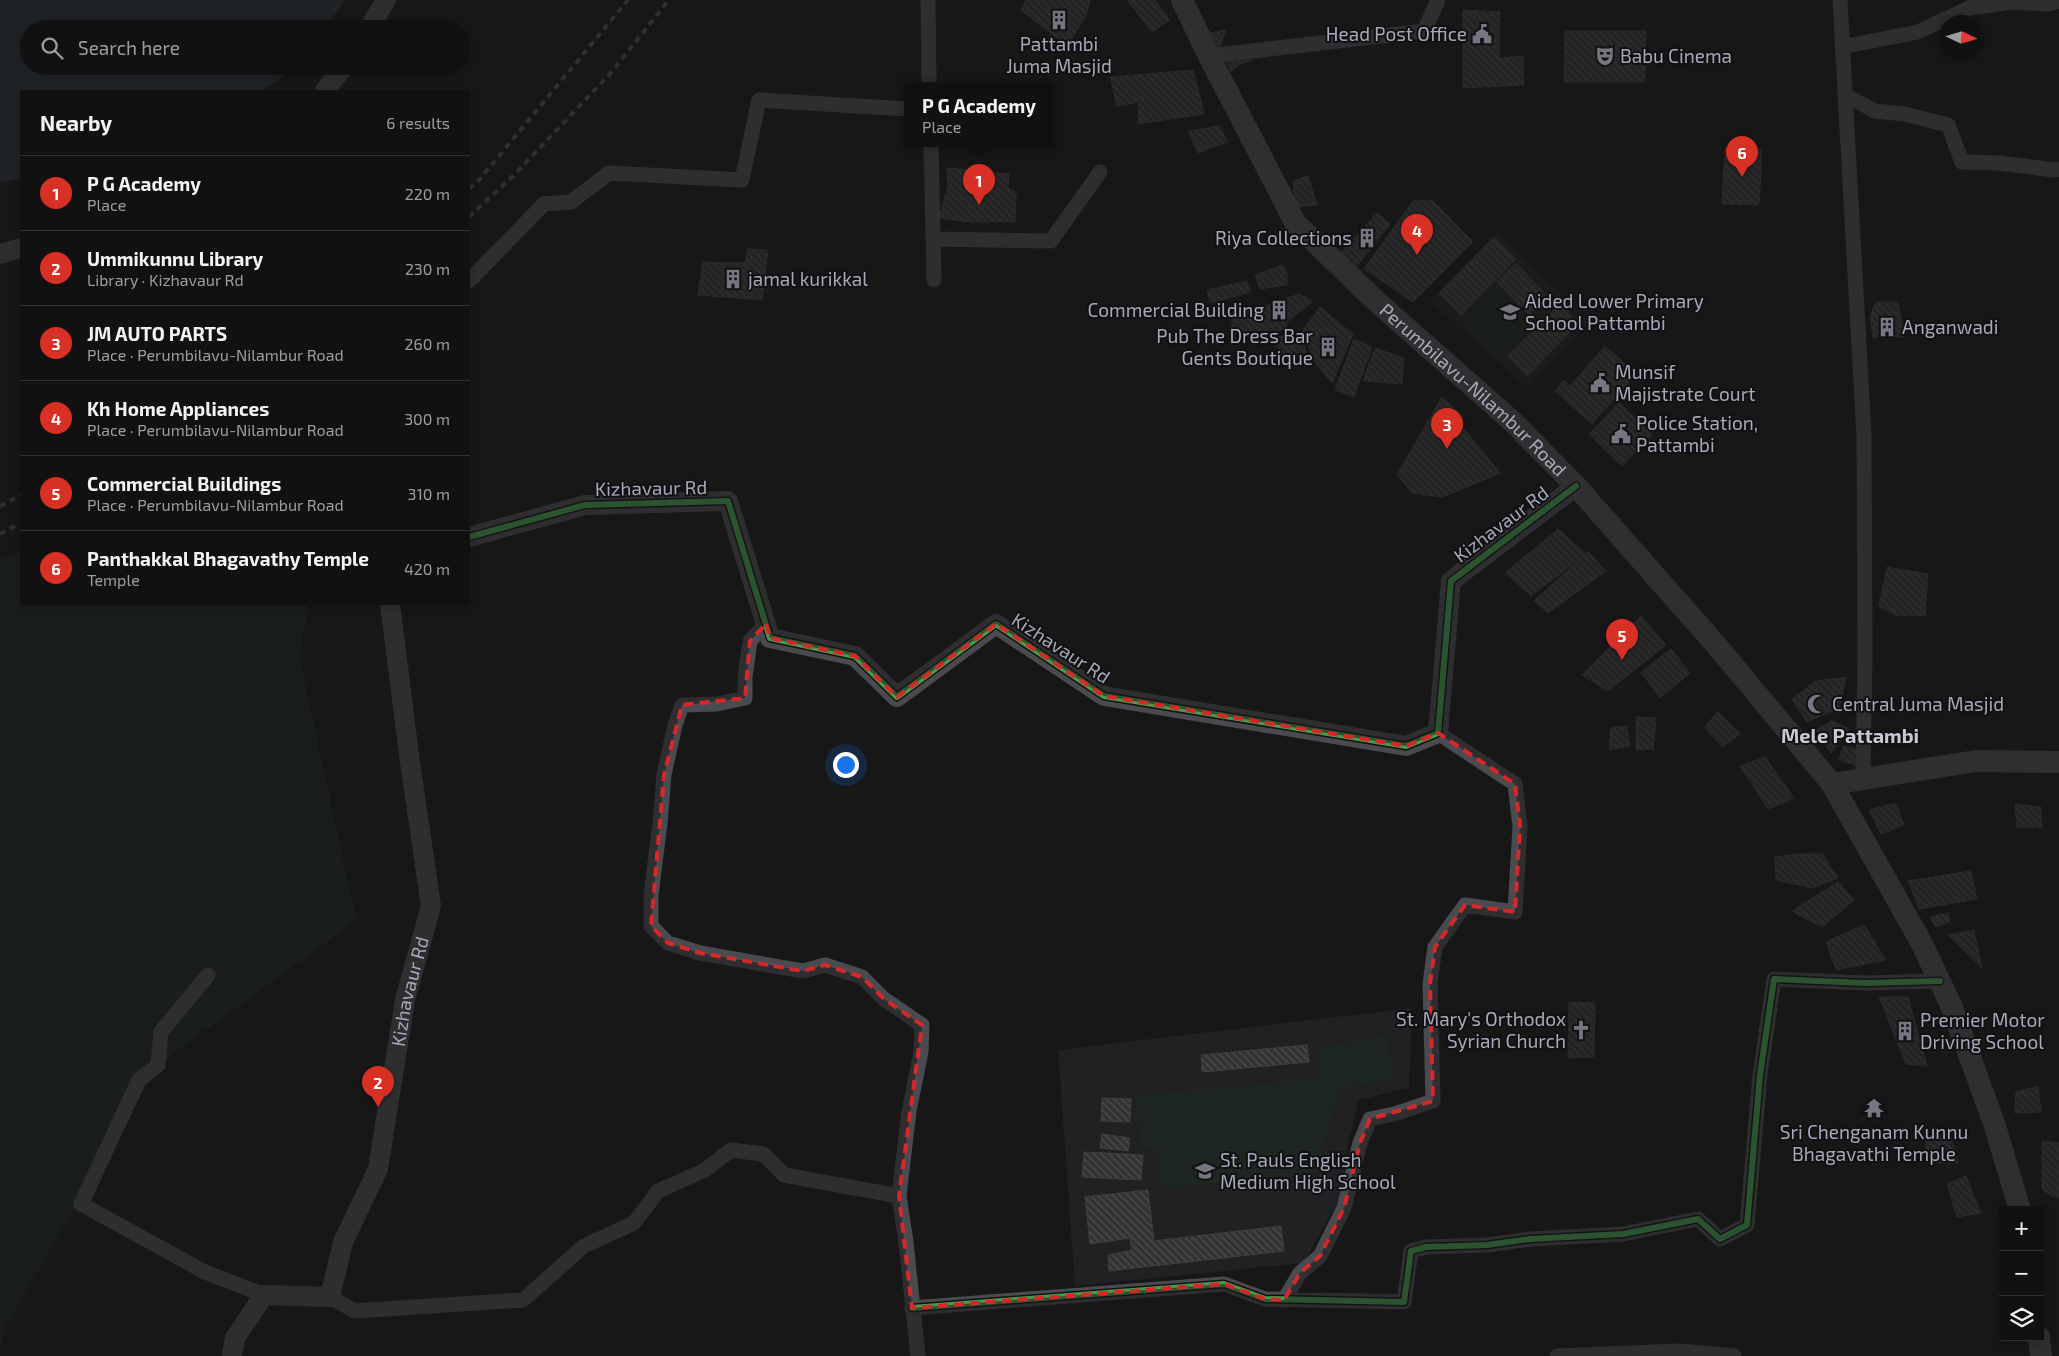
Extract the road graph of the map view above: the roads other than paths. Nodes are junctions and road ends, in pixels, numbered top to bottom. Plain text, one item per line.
1 (386, 0) edge
2 (928, 0) edge
3 (1182, 0) edge
4 (1438, 0) edge
5 (1840, 0) edge
6 (2059, 0) edge
7 (2011, 1) edge
8 (374, 20) edge
9 (1842, 47) junction
10 (1209, 56) junction
11 (337, 75) edge
12 (929, 82) edge
13 (326, 90) edge
14 (1845, 95) junction
15 (904, 109) edge
16 (930, 147) edge
17 (2059, 169) edge
18 (1100, 172) dead end
19 (933, 239) junction
20 (20, 248) edge
21 (0, 254) edge
22 (470, 280) edge
23 (934, 280) dead end
24 (1576, 486) junction
25 (470, 538) edge
26 (390, 605) edge
27 (766, 624) junction
28 (1438, 733) junction
29 (2059, 762) edge
30 (1863, 778) junction
31 (1832, 784) junction
32 (208, 975) dead end
33 (1940, 981) junction
34 (899, 1196) junction
35 (2019, 1206) edge
36 (264, 1295) junction
37 (330, 1297) junction
38 (1284, 1300) junction
39 (912, 1308) junction
40 (2039, 1341) edge
41 (1680, 1354) edge
42 (232, 1356) edge
43 (918, 1356) edge
44 (1557, 1356) edge
45 (1734, 1356) edge
46 (2041, 1356) edge

1 - 8 street
2 - 12 street
3 - 10 main road, Perumbilavu-Nilambur Road
4 - 10 street
5 - 9 street
6 - 7 street
7 - 9 street
9 - 14 street
10 - 24 main road, Perumbilavu-Nilambur Road
11 - 13 street
14 - 17 street
14 - 30 street
15 - 22 street
16 - 19 street
18 - 19 street
19 - 23 street
20 - 21 street
24 - 28 street, Kizhavaur Rd
24 - 31 main road, Perumbilavu-Nilambur Road
25 - 27 street, Kizhavaur Rd
26 - 37 street, Kizhavaur Rd
27 - 28 street, Kizhavaur Rd
27 - 34 street
28 - 38 street
29 - 30 main road
30 - 31 main road
31 - 33 main road, Perumbilavu-Nilambur Road
32 - 36 street
33 - 35 main road, Perumbilavu-Nilambur Road
33 - 38 street
34 - 37 street
34 - 39 street
36 - 37 street
36 - 42 street
38 - 39 street
39 - 43 street
40 - 46 main road
41 - 44 street
41 - 45 street

